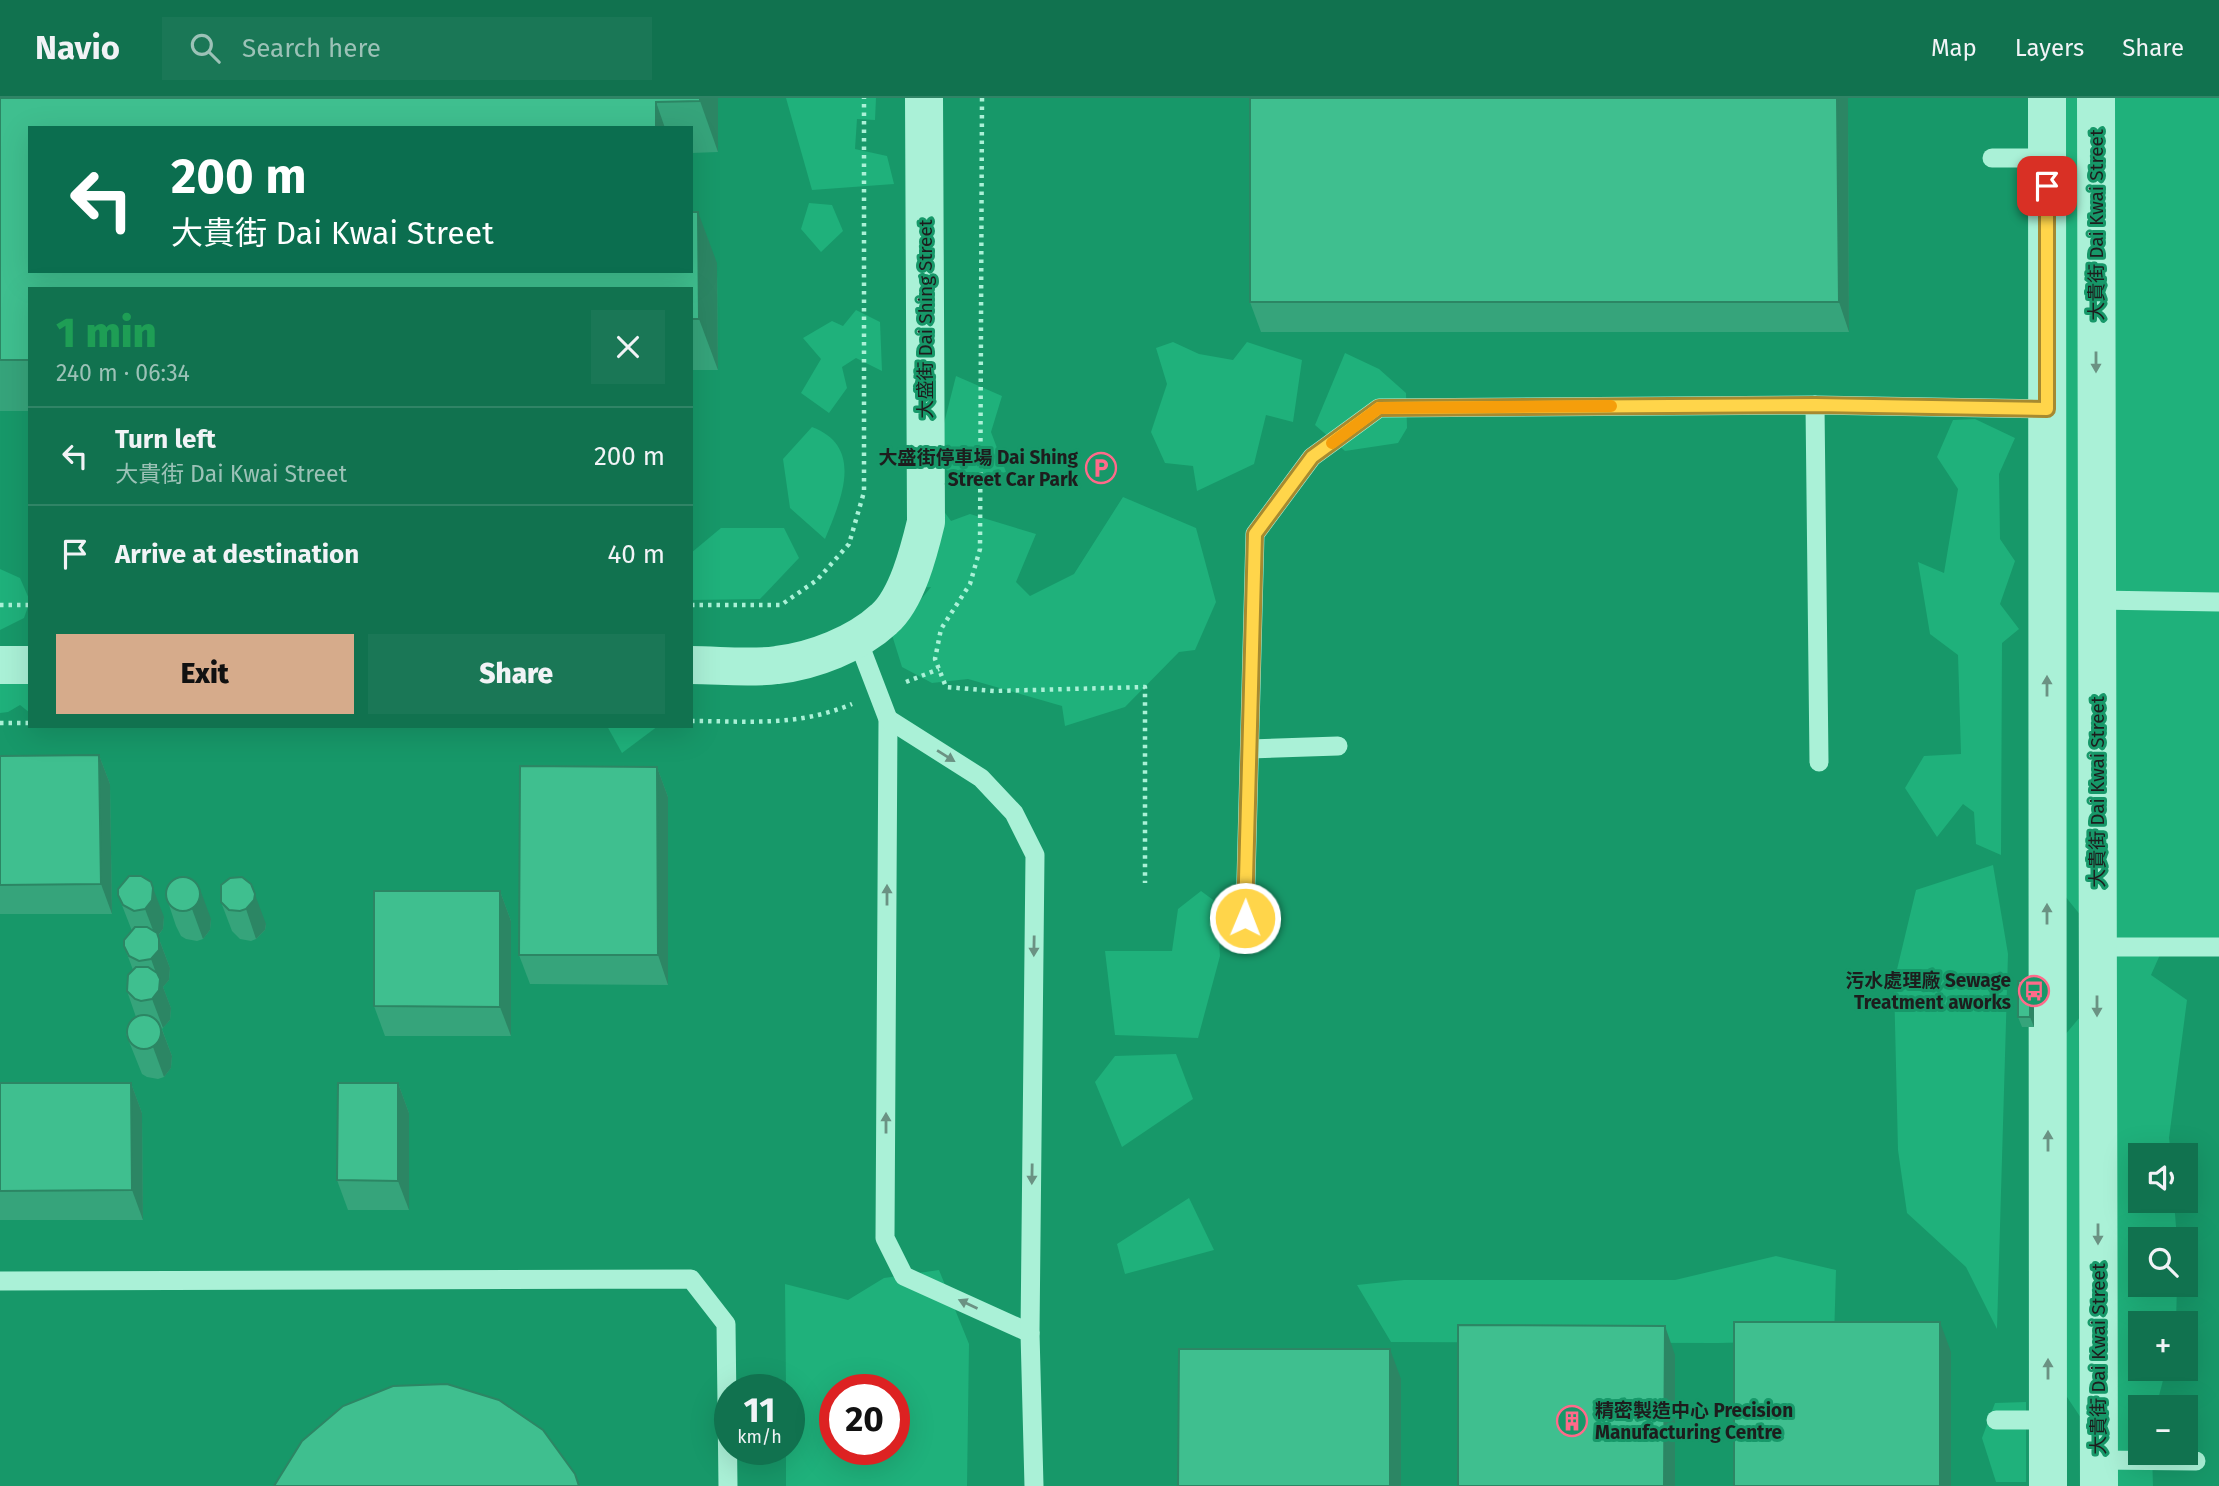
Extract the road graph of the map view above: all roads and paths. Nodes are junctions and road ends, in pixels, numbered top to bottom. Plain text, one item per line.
1 (864, 98) edge
2 (924, 98) edge
3 (982, 98) edge
4 (2047, 98) edge
5 (2096, 98) edge
6 (1992, 159) dead end
7 (2047, 159) junction
8 (1815, 405) junction
9 (2047, 409) junction
10 (2097, 600) junction
11 (2219, 602) edge
12 (693, 605) edge
13 (0, 606) edge
14 (28, 606) edge
15 (858, 638) junction
16 (0, 664) edge
17 (28, 664) edge
18 (693, 665) edge
19 (939, 669) junction
20 (878, 693) junction
21 (888, 719) junction
22 (693, 722) edge
23 (0, 723) edge
24 (28, 723) edge
25 (1338, 746) dead end
26 (1250, 749) junction
27 (1819, 762) dead end
28 (1144, 883) dead end
29 (1245, 918) dead end
30 (2097, 947) junction
31 (2210, 947) edge
32 (2219, 963) edge
33 (0, 1281) edge
34 (1030, 1333) junction
35 (1996, 1420) dead end
36 (2048, 1420) junction
37 (2164, 1465) edge
38 (2099, 1473) edge
39 (728, 1486) edge
40 (1034, 1486) edge
41 (2048, 1486) edge

1 - 12 path
2 - 15 street, 大盛街 Dai Shing Street
3 - 19 path
4 - 7 street
5 -> 10 street, 大貴街 Dai Kwai Street
6 - 7 lane
7 - 9 street
8 - 9 lane
8 - 26 lane
8 - 27 lane
36 -> 9 street
10 - 11 lane
10 - 30 street, 大貴街 Dai Kwai Street
13 - 14 path
15 - 18 street, 大盛街 Dai Shing Street
15 - 20 lane
16 - 17 street
19 - 20 path
19 - 28 path
20 - 21 lane
20 - 22 path
21 -> 34 lane
34 -> 21 lane
23 - 24 path
25 - 26 lane
26 - 29 lane
30 - 31 lane
30 -> 38 street, 大貴街 Dai Kwai Street
31 - 32 lane
33 - 39 lane
34 - 40 lane
35 - 36 lane
36 - 41 street
37 - 38 lane

